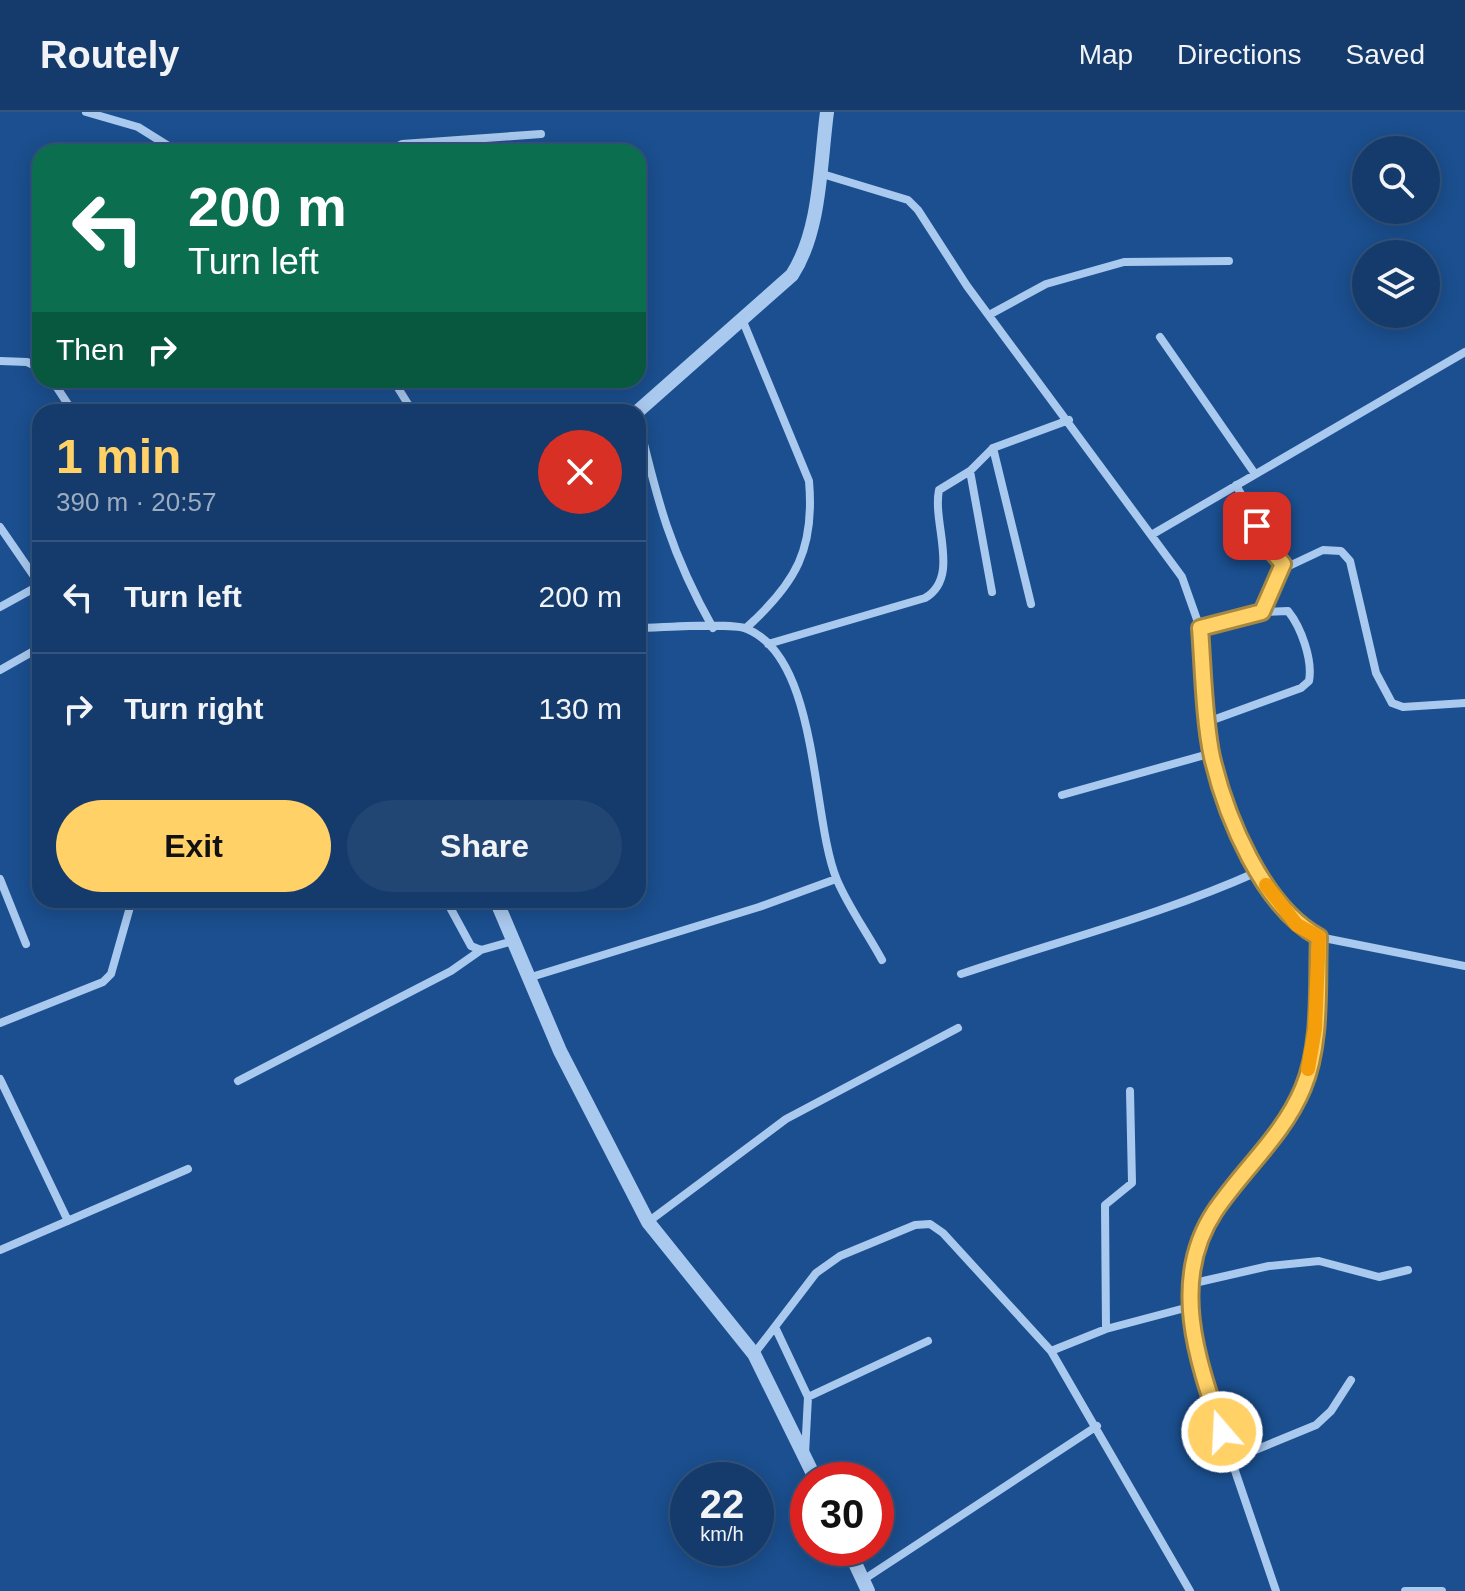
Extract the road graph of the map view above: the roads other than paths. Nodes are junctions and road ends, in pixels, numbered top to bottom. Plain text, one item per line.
1 (86, 112) edge
2 (827, 112) edge
3 (541, 134) dead end
4 (165, 144) edge
5 (402, 144) edge
6 (819, 172) junction
7 (1229, 261) dead end
8 (989, 315) junction
9 (742, 319) junction
10 (1160, 337) dead end
11 (1465, 352) edge
12 (0, 361) edge
13 (32, 364) edge
14 (646, 404) edge
15 (1069, 420) junction
16 (993, 448) junction
17 (646, 450) edge
18 (970, 471) junction
19 (1255, 474) junction
20 (1236, 485) junction
21 (0, 527) edge
22 (1153, 534) junction
23 (1283, 564) junction
24 (32, 573) edge
25 (32, 589) edge
26 (992, 592) dead end
27 (1031, 604) dead end
28 (0, 607) edge
29 (1262, 612) junction
30 (646, 628) edge
31 (713, 628) junction
32 (746, 628) junction
33 (1200, 628) junction
34 (768, 644) junction
35 (32, 653) edge
36 (0, 670) edge
37 (1465, 703) edge
38 (1210, 721) junction
39 (1212, 753) junction
40 (1062, 795) dead end
41 (1257, 872) junction
42 (0, 879) edge
43 (836, 879) junction
44 (130, 908) edge
45 (450, 908) edge
46 (499, 908) edge
47 (1319, 937) junction
48 (513, 941) junction
49 (26, 944) dead end
50 (481, 950) junction
51 (882, 960) dead end
52 (1464, 968) edge
53 (961, 974) dead end
54 (528, 978) junction
55 (0, 1023) edge
56 (958, 1028) dead end
57 (0, 1079) edge
58 (238, 1081) dead end
59 (1130, 1091) dead end
60 (188, 1169) dead end
61 (68, 1221) junction
62 (648, 1222) junction
63 (0, 1250) edge
64 (1408, 1270) dead end
65 (1190, 1284) junction
66 (1189, 1307) junction
67 (775, 1327) junction
68 (1106, 1329) junction
69 (928, 1341) dead end
70 (1051, 1351) junction
71 (754, 1354) junction
72 (1351, 1380) dead end
73 (808, 1397) junction
74 (1097, 1426) junction
75 (805, 1455) junction
76 (1231, 1460) junction
77 (808, 1462) edge
78 (856, 1566) edge
79 (865, 1586) edge
80 (1190, 1591) edge
81 (1276, 1591) edge
82 (1405, 1591) edge
83 (1442, 1591) edge

1 - 4 street
2 - 6 street
3 - 5 street
6 - 8 street
6 - 9 street
7 - 8 street
8 - 15 street
9 - 14 street
9 - 32 street
10 - 19 street
11 - 19 street
12 - 13 street
15 - 16 street
15 - 22 street
16 - 18 street
16 - 27 street
17 - 31 street
18 - 26 street
18 - 34 street
19 - 20 street
20 - 22 street
20 - 23 street
21 - 24 street
22 - 33 street
23 - 29 street
23 - 37 street
25 - 28 street
29 - 33 street
29 - 38 street
30 - 31 street
31 - 32 street
32 - 34 street
33 - 38 street
34 - 43 street
35 - 36 street
38 - 39 street
39 - 40 street
39 - 41 street
41 - 47 street
41 - 53 street
42 - 49 street
43 - 51 street
43 - 54 street
44 - 55 street
45 - 50 street
46 - 48 street
47 - 52 street
47 - 65 street
48 - 50 street
48 - 54 street
50 - 58 street
54 - 62 street
56 - 62 street
57 - 61 street
59 - 68 street
60 - 61 street
61 - 63 street
62 - 71 street
64 - 65 street
65 - 66 street
66 - 68 street
66 - 76 street
67 - 70 street
67 - 71 street
67 - 73 street
68 - 70 street
69 - 73 street
70 - 74 street
71 - 75 street
72 - 76 street
73 - 75 street
74 - 79 street
74 - 80 street
75 - 77 street
76 - 81 street
78 - 79 street
82 - 83 street

